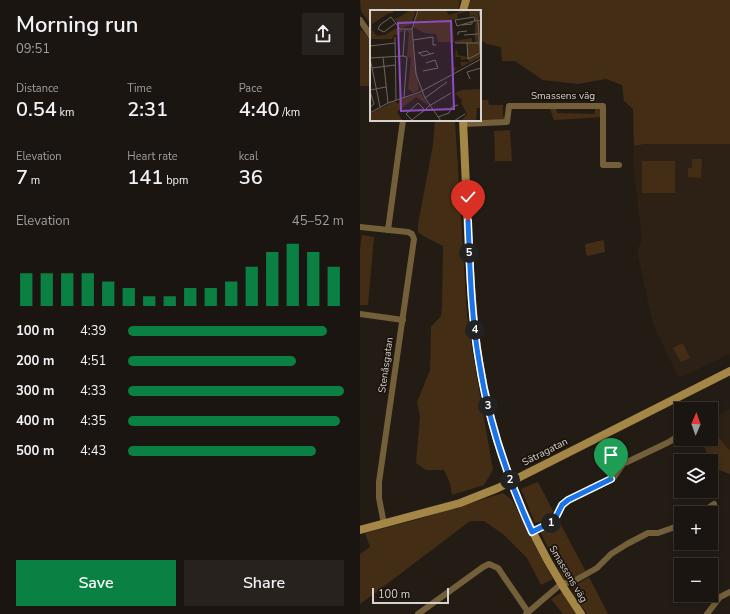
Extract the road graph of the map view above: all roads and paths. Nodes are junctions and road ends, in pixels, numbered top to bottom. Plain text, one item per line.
1 (466, 0) edge
2 (463, 10) edge
3 (360, 20) edge
4 (370, 35) edge
5 (403, 121) edge
6 (463, 122) edge
7 (619, 165) dead end
8 (360, 227) edge
9 (388, 230) junction
10 (360, 314) edge
11 (402, 320) junction
12 (730, 371) edge
13 (674, 438) edge
14 (510, 481) junction
15 (714, 504) dead end
16 (711, 506) edge
17 (384, 524) junction
18 (674, 527) edge
19 (360, 530) edge
20 (532, 532) junction
21 (561, 584) junction
22 (730, 592) edge
23 (527, 613) edge
24 (418, 614) edge
25 (581, 614) edge
26 (707, 614) edge

1 - 2 street
3 - 4 street
5 - 9 street
6 - 7 street, Smassens väg
6 - 14 street, Smassens väg
8 - 9 street, Stenåsgatan
9 - 11 street, Stenåsgatan
10 - 11 street
11 - 17 street, Stenåsgatan
12 - 14 street, Sätragatan
13 - 20 street
14 - 17 street, Sätragatan
14 - 20 street, Smassens väg
15 - 16 street
17 - 19 street, Sätragatan
18 - 21 street
20 - 21 street, Smassens väg
21 - 23 street
21 - 25 street, Smassens väg
22 - 26 street
23 - 24 street

